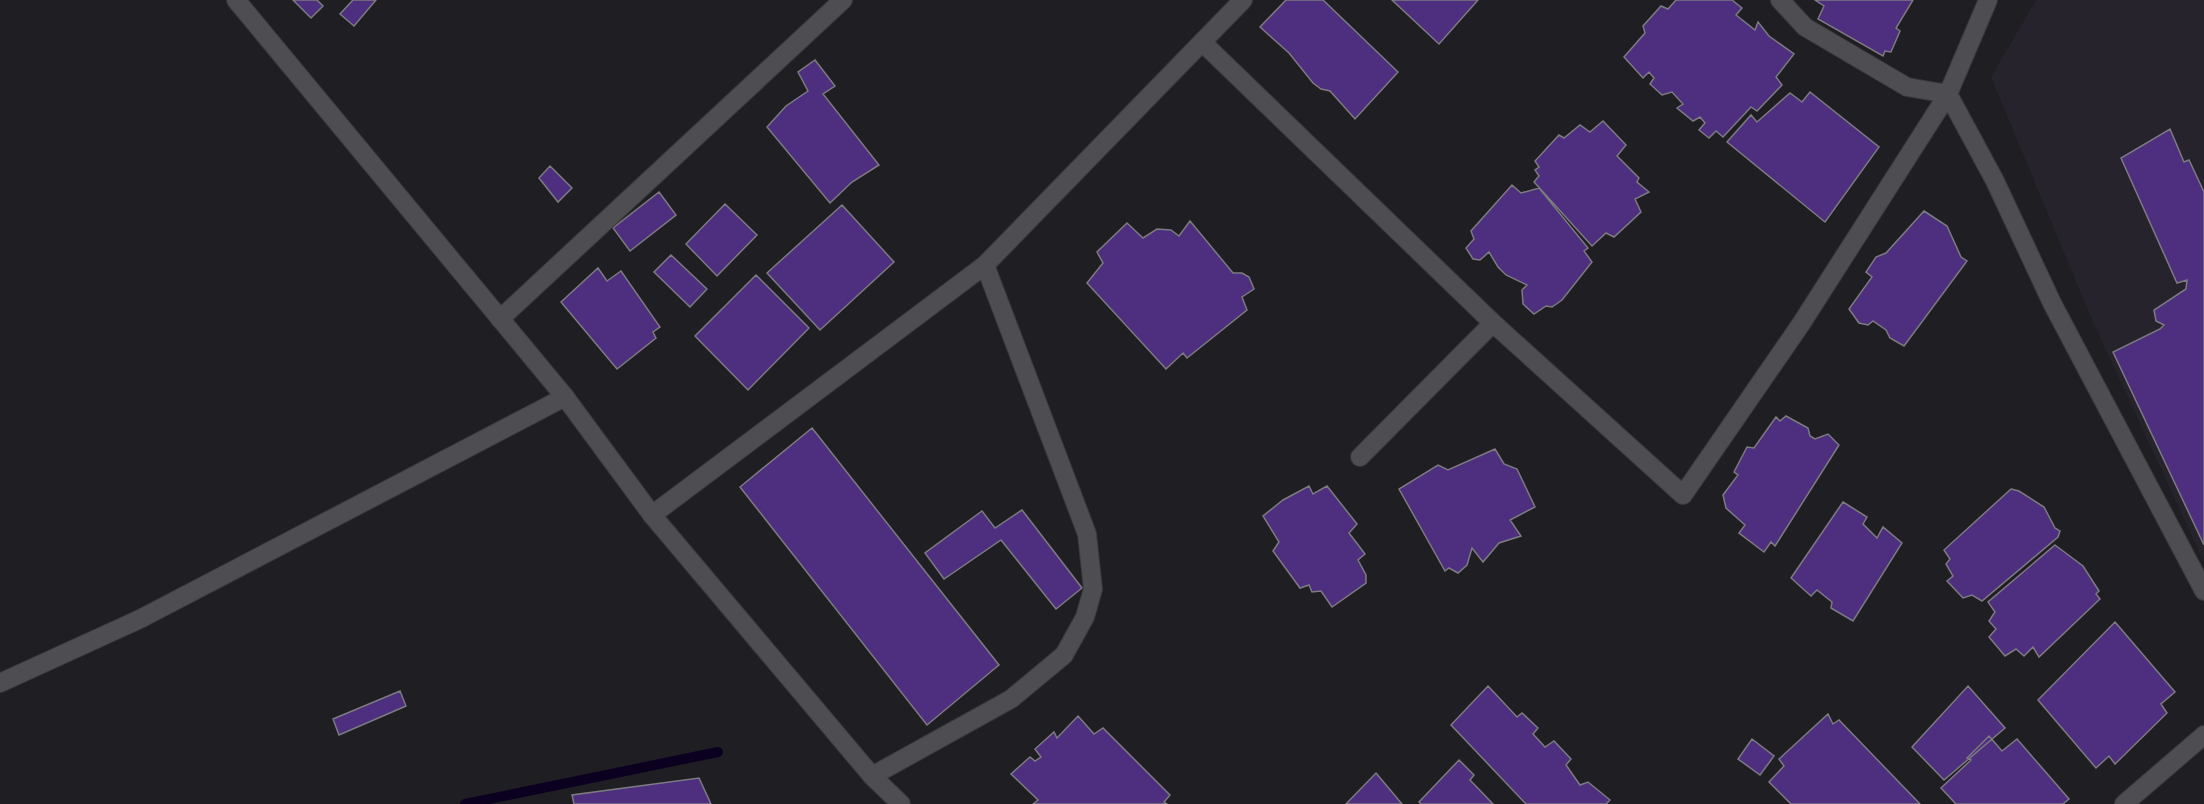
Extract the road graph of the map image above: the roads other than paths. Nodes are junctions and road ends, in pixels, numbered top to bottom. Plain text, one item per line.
1 (236, 0) edge
2 (843, 0) edge
3 (1243, 0) edge
4 (1780, 0) edge
5 (1988, 0) edge
6 (1202, 42) junction
7 (1948, 94) junction
8 (985, 265) junction
9 (500, 319) junction
10 (1493, 323) junction
11 (565, 397) junction
12 (1360, 457) dead end
13 (652, 515) junction
14 (2204, 591) edge
15 (0, 683) edge
16 (2204, 735) edge
17 (872, 776) junction
18 (901, 804) edge
19 (2124, 804) edge

1 - 9 street
2 - 9 street
3 - 6 street
4 - 7 street
5 - 7 street
6 - 8 street
6 - 10 street
7 - 10 street
7 - 14 street
8 - 13 street
8 - 17 street
9 - 11 street
10 - 12 street
11 - 13 street
11 - 15 street
13 - 17 street
16 - 19 street
17 - 18 street

